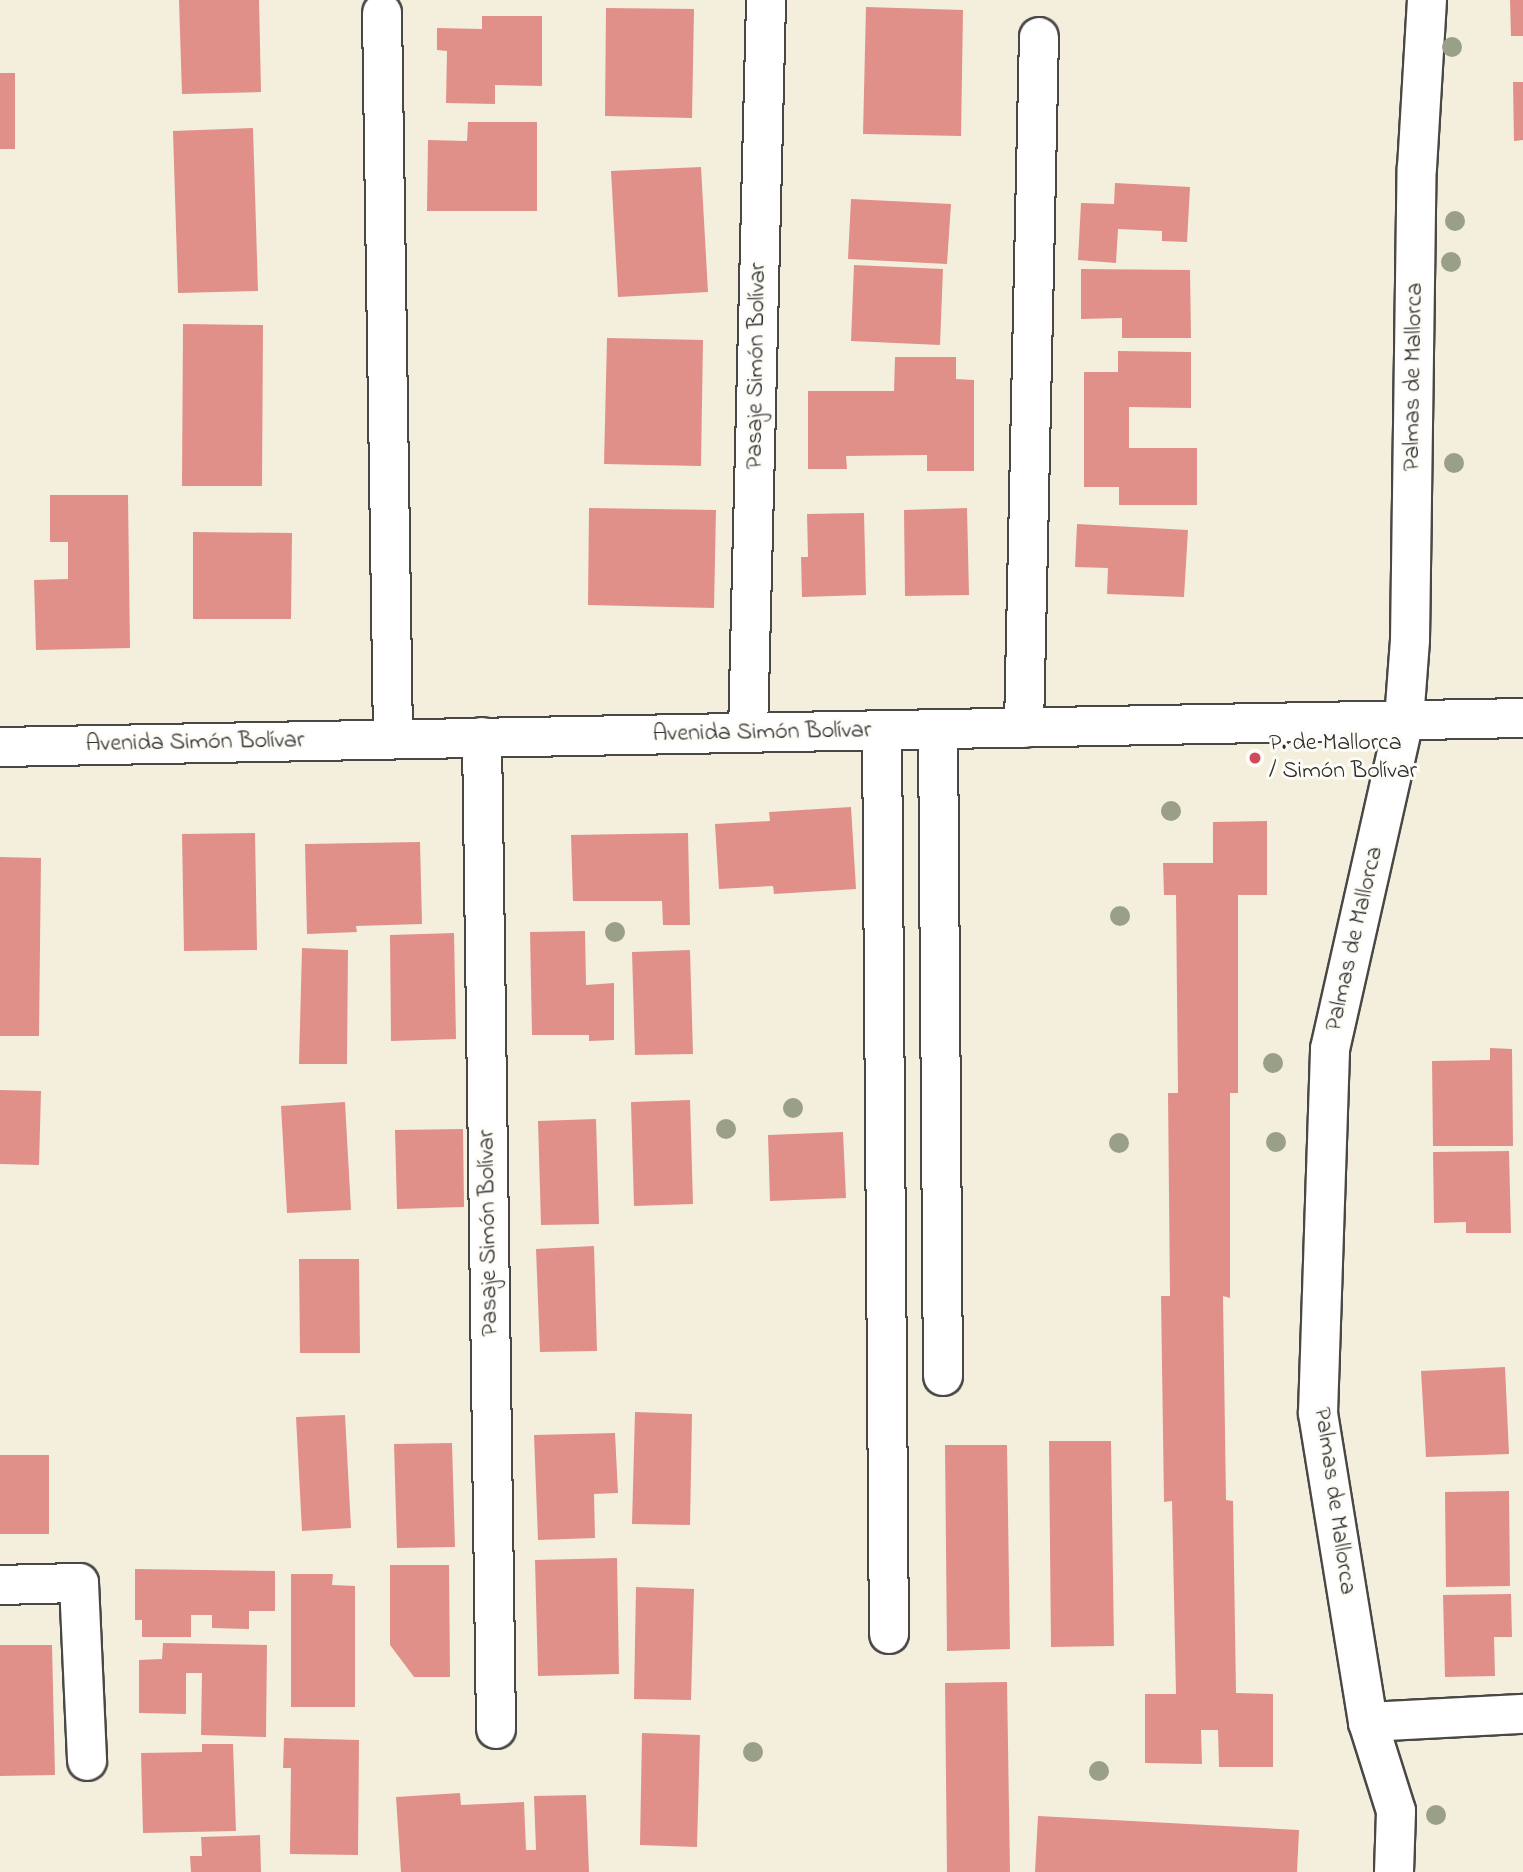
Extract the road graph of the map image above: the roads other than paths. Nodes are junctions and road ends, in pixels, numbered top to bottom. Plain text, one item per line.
1 (766, 0) edge
2 (1427, 0) edge
3 (382, 13) dead end
4 (1039, 37) dead end
5 (1523, 718) edge
6 (1404, 720) junction
7 (1024, 728) junction
8 (938, 729) junction
9 (882, 730) junction
10 (748, 733) junction
11 (482, 737) junction
12 (393, 739) junction
13 (0, 747) edge
14 (943, 1376) dead end
15 (0, 1585) edge
16 (889, 1634) dead end
17 (1523, 1714) edge
18 (1368, 1722) junction
19 (496, 1729) dead end
20 (87, 1761) dead end
21 (1394, 1872) edge

1 - 10 street, Pasaje Simón Bolívar
2 - 6 street, Palmas de Mallorca
3 - 12 street
4 - 7 street
5 - 6 street, Avenida Simón Bolívar
6 - 7 street, Avenida Simón Bolívar
6 - 18 street, Palmas de Mallorca
7 - 8 street, Avenida Simón Bolívar
8 - 9 street, Avenida Simón Bolívar
8 - 14 street
9 - 10 street, Avenida Simón Bolívar
9 - 16 street
10 - 11 street, Avenida Simón Bolívar
11 - 12 street, Avenida Simón Bolívar
11 - 19 street, Pasaje Simón Bolívar
12 - 13 street, Avenida Simón Bolívar
15 - 20 street
17 - 18 street
18 - 21 street, Palmas de Mallorca

